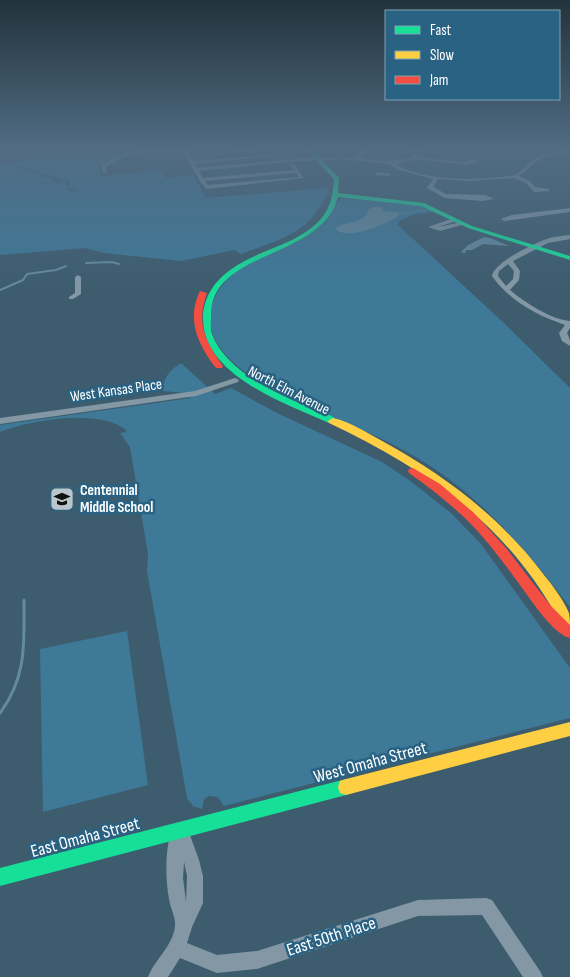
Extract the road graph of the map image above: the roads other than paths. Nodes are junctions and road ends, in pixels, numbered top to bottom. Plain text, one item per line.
1 (335, 196) edge
2 (342, 196) edge
3 (457, 196) edge
4 (483, 198) dead end
5 (570, 210) edge
6 (560, 212) junction
7 (570, 218) edge
8 (504, 219) dead end
9 (570, 237) edge
10 (535, 247) junction
11 (570, 258) edge
12 (510, 262) junction
13 (78, 277) dead end
14 (507, 289) junction
15 (71, 298) dead end
16 (570, 323) edge
17 (570, 344) edge
18 (240, 378) junction
19 (0, 421) edge
20 (570, 626) edge
21 (570, 634) edge
22 (570, 729) edge
23 (180, 830) junction
24 (0, 877) edge
25 (177, 948) junction
26 (157, 977) edge
27 (534, 977) edge

1 - 18 main road, North Elm Avenue
2 - 10 main road
3 - 4 street
5 - 6 street
6 - 7 street
6 - 8 street
9 - 10 street
10 - 11 main road
10 - 12 street
12 - 14 street
12 - 14 street
13 - 15 street
14 - 16 street
16 - 17 street
18 - 19 street, West Kansas Place
18 - 20 main road, North Elm Avenue
18 - 21 main road, North Elm Avenue
22 - 23 main road, West Omaha Street
23 - 24 main road, East Omaha Street
23 - 25 street
25 - 26 street
25 - 27 street, East 50th Place

